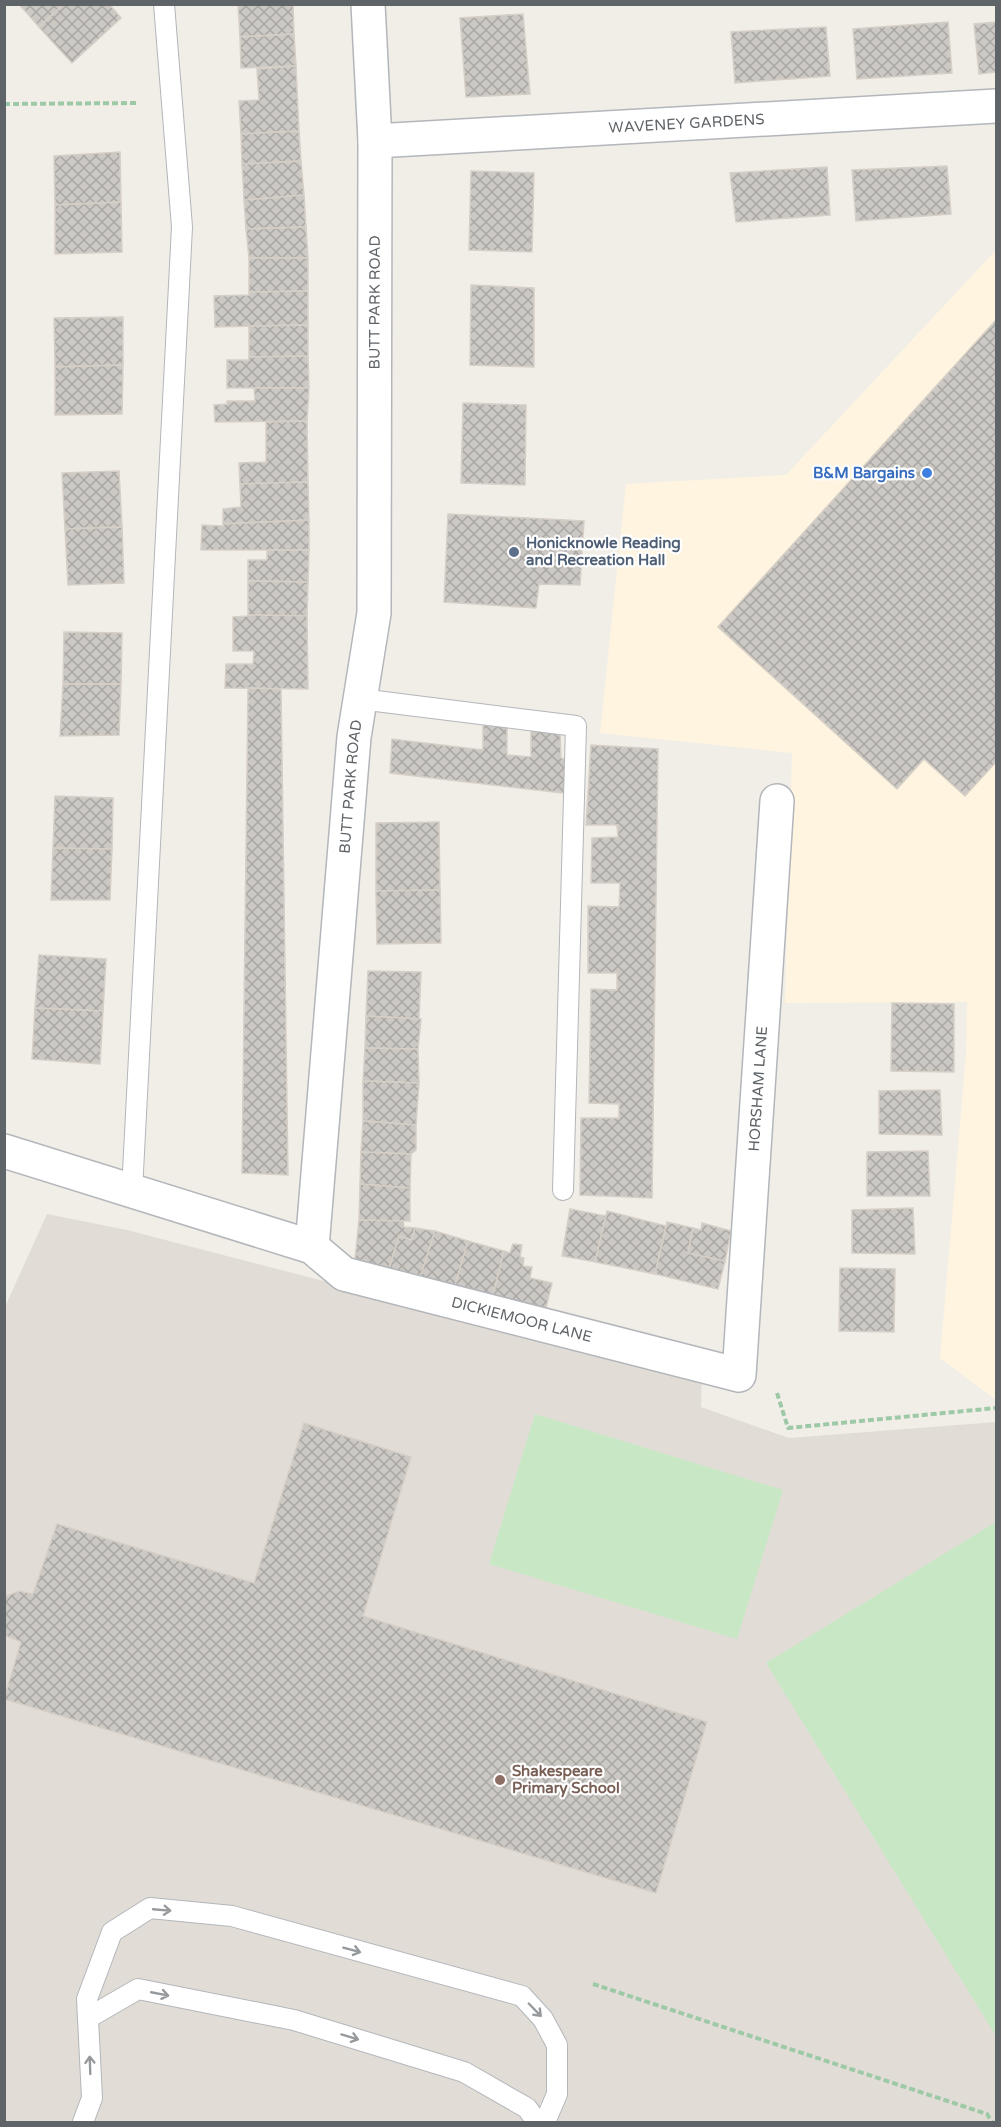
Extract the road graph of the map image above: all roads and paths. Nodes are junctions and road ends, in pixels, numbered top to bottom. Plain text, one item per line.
1 (164, 4) edge
2 (368, 4) edge
3 (172, 103) junction
4 (4, 104) edge
5 (996, 106) edge
6 (375, 141) junction
7 (360, 699) junction
8 (777, 801) dead end
9 (4, 1151) edge
10 (563, 1190) dead end
11 (132, 1191) junction
12 (312, 1246) junction
13 (739, 1375) junction
14 (996, 1408) edge
15 (593, 1984) dead end
16 (88, 2018) junction
17 (84, 2122) edge
18 (537, 2122) edge
19 (545, 2122) edge
20 (992, 2122) edge

1 - 3 lane
2 - 6 street, BUTT PARK ROAD
3 - 4 path
3 - 11 lane
5 - 6 street, WAVENEY GARDENS
6 - 7 street, BUTT PARK ROAD
7 - 10 lane
7 - 12 street, BUTT PARK ROAD
8 - 13 street, HORSHAM LANE
9 - 11 street
11 - 12 street
12 - 13 street, DICKIEMOOR LANE
13 - 14 path
15 - 20 path
17 -> 16 lane
16 -> 18 lane
16 -> 19 lane

